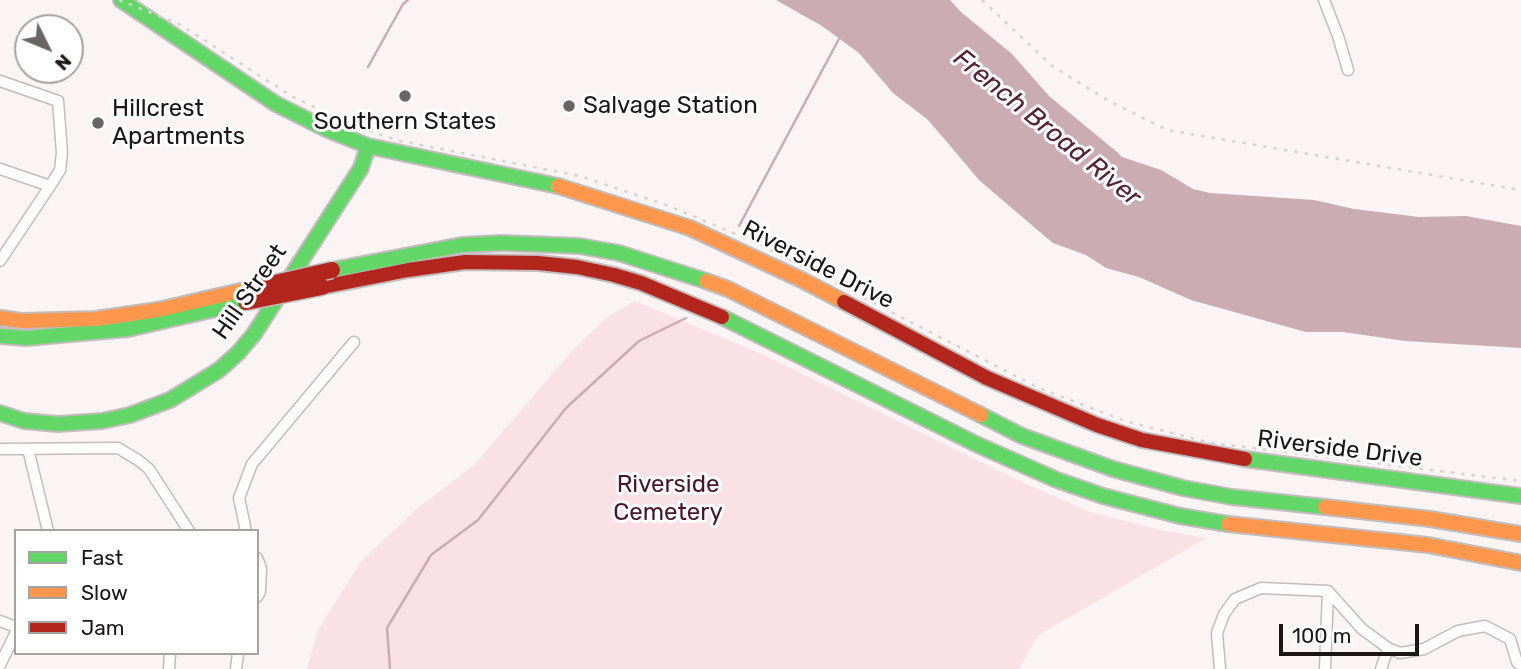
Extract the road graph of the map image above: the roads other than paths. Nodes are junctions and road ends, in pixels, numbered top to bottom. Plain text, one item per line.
1 (121, 0) edge
2 (1324, 0) edge
3 (1348, 69) dead end
4 (0, 81) edge
5 (368, 146) junction
6 (0, 169) edge
7 (50, 186) junction
8 (0, 261) edge
9 (0, 318) edge
10 (0, 336) edge
11 (354, 342) dead end
12 (0, 413) edge
13 (0, 449) edge
14 (28, 449) junction
15 (1521, 496) edge
16 (48, 529) edge
17 (188, 529) edge
18 (247, 529) edge
19 (1521, 534) edge
20 (259, 563) edge
21 (1521, 563) edge
22 (1328, 591) junction
23 (259, 594) edge
24 (14, 634) edge
25 (1388, 648) junction
26 (0, 665) edge
27 (1521, 666) edge
28 (1220, 669) edge
29 (1325, 669) edge
30 (1381, 669) edge

1 - 5 main road, Riverside Drive
2 - 3 street
4 - 7 street
5 - 12 main road, Hill Street
5 - 15 main road, Riverside Drive
6 - 7 street
7 - 8 street
9 - 19 main road, bridge
10 - 21 main road, bridge
11 - 18 street
13 - 14 street
14 - 16 street
14 - 17 street
20 - 23 street
22 - 25 street
22 - 28 street
22 - 29 street
24 - 26 street
25 - 27 street
25 - 30 street

